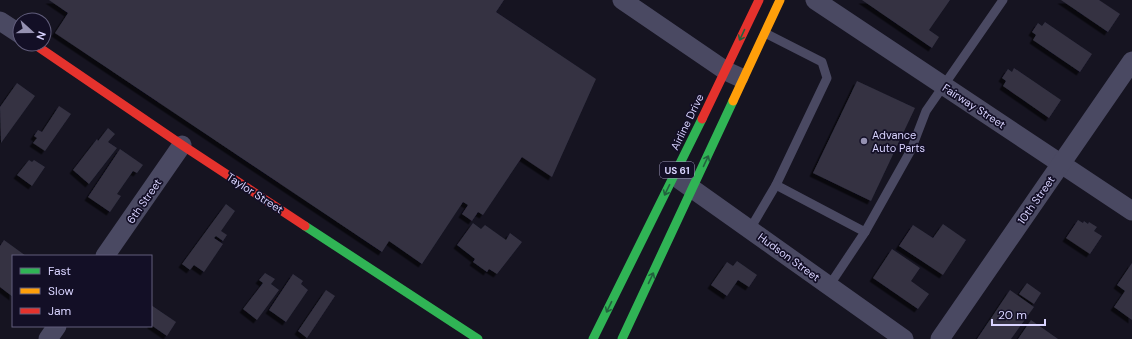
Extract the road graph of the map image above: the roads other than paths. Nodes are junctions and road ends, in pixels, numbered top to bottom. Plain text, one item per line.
1 (622, 0) edge
2 (759, 0) edge
3 (780, 0) edge
4 (1003, 0) edge
5 (823, 2) edge
6 (0, 21) edge
7 (12, 29) edge
8 (764, 33) junction
9 (46, 52) edge
10 (1132, 61) edge
11 (726, 71) junction
12 (744, 80) junction
13 (943, 85) junction
14 (182, 146) junction
15 (1061, 164) junction
16 (674, 177) junction
17 (776, 185) junction
18 (693, 188) junction
19 (1132, 211) edge
20 (750, 229) junction
21 (865, 232) junction
22 (106, 255) edge
23 (830, 286) junction
24 (56, 327) edge
25 (48, 339) edge
26 (478, 339) edge
27 (594, 339) edge
28 (622, 339) edge
29 (904, 339) edge
30 (940, 339) edge

1 - 11 street
2 -> 11 main road, Airline Drive / US 61
3 - 8 main road, US 61
4 - 13 lane
5 - 13 street, Fairway Street
6 - 7 street
8 - 12 main road, US 61
8 - 17 lane
9 - 14 main road, Taylor Street
10 - 15 street, 10th Street
11 - 12 street
11 - 16 main road, Airline Drive / US 61
18 -> 12 main road, US 61
13 - 15 street, Fairway Street
13 - 21 lane
14 - 22 street, 6th Street
14 - 26 main road, Taylor Street
15 - 19 street, Fairway Street
15 - 30 street, 10th Street
16 - 18 street, Hudson Street
16 -> 27 main road, Airline Drive / US 61
17 - 20 lane
17 - 21 lane
18 - 20 street, Hudson Street
28 -> 18 main road, US 61
20 - 23 street, Hudson Street
21 - 23 lane
23 - 29 street, Hudson Street
24 - 25 street

